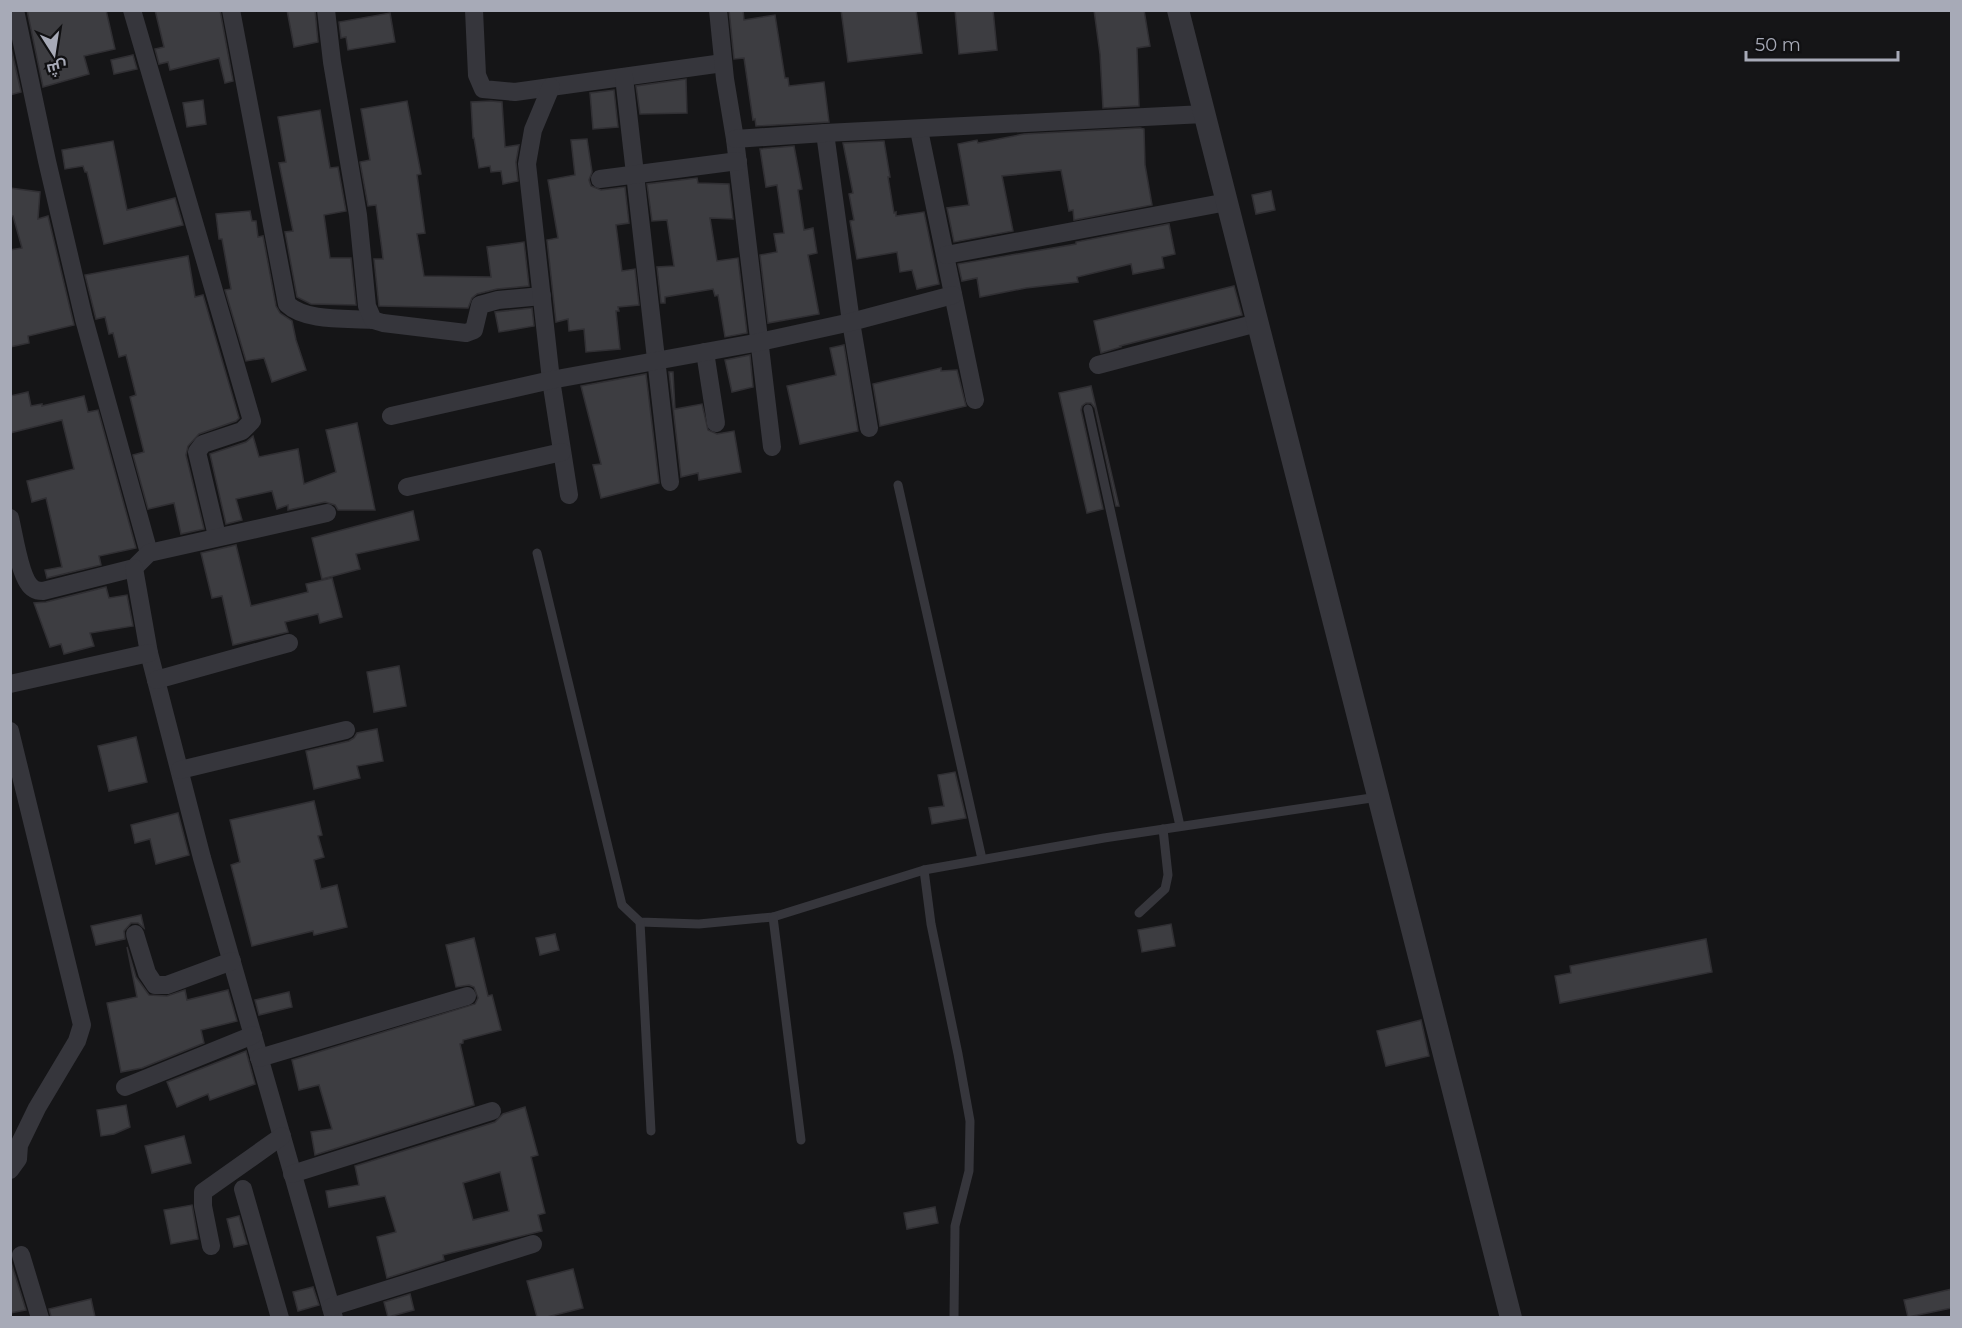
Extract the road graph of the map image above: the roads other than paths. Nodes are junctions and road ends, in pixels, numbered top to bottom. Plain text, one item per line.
1 (15, 10) edge
2 (132, 10) edge
3 (231, 10) edge
4 (326, 10) edge
5 (474, 10) edge
6 (718, 10) edge
7 (1178, 10) edge
8 (723, 63) junction
9 (624, 77) junction
10 (551, 87) junction
11 (1204, 114) junction
12 (919, 130) junction
13 (825, 133) junction
14 (735, 139) junction
15 (738, 161) junction
16 (636, 174) junction
17 (600, 179) dead end
18 (1227, 202) junction
19 (946, 255) junction
20 (953, 295) junction
21 (542, 296) junction
22 (373, 320) junction
23 (851, 322) junction
24 (1257, 322) junction
25 (760, 342) junction
26 (705, 352) junction
27 (657, 361) junction
28 (1098, 365) dead end
29 (551, 380) junction
30 (975, 400) dead end
31 (1088, 410) dead end
32 (391, 416) dead end
33 (716, 423) dead end
34 (869, 428) dead end
35 (772, 447) dead end
36 (562, 452) junction
37 (670, 482) dead end
38 (898, 485) dead end
39 (407, 487) dead end
40 (569, 495) dead end
41 (327, 513) dead end
42 (10, 518) edge
43 (217, 536) junction
44 (149, 553) junction
45 (537, 553) dead end
46 (134, 568) junction
47 (289, 643) dead end
48 (149, 653) junction
49 (156, 680) junction
50 (10, 684) edge
51 (346, 730) dead end
52 (10, 731) edge
53 (180, 770) junction
54 (1378, 797) junction
55 (1180, 826) junction
56 (1163, 829) junction
57 (982, 860) junction
58 (924, 870) junction
59 (1139, 913) dead end
60 (773, 917) junction
61 (640, 921) junction
62 (135, 934) dead end
63 (232, 962) junction
64 (467, 996) dead end
65 (253, 1035) junction
66 (259, 1058) junction
67 (125, 1087) dead end
68 (492, 1111) dead end
69 (651, 1131) dead end
70 (282, 1136) junction
71 (801, 1140) dead end
72 (10, 1170) edge
73 (292, 1173) junction
74 (243, 1189) dead end
75 (533, 1244) dead end
76 (211, 1246) dead end
77 (21, 1255) dead end
78 (332, 1312) edge
79 (40, 1317) edge
80 (280, 1317) edge
81 (954, 1317) edge
82 (1510, 1317) edge

1 - 44 street
2 - 43 street
3 - 22 street
4 - 22 street
5 - 10 street
6 - 8 street
7 - 11 street
8 - 9 street
8 - 14 street
9 - 10 street
9 - 16 street
10 - 21 street
11 - 12 street
11 - 18 street
12 - 13 street
12 - 19 street
13 - 14 street
13 - 23 street
14 - 15 street
15 - 16 street
15 - 25 street
16 - 17 street
16 - 27 street
18 - 19 street
18 - 24 street
19 - 20 street
20 - 23 street
20 - 30 street
21 - 22 street
21 - 29 street
23 - 25 street
23 - 34 street
24 - 28 street
24 - 54 street
25 - 26 street
25 - 35 street
26 - 27 street
26 - 33 street
27 - 29 street
27 - 37 street
29 - 32 street
29 - 36 street
31 - 55 lane
36 - 39 street
36 - 40 street
38 - 57 lane
41 - 43 street
42 - 46 street
43 - 44 street
44 - 46 street
45 - 61 lane
46 - 48 street
47 - 49 street
48 - 49 street
48 - 50 street
49 - 53 street
51 - 53 street
52 - 72 street
53 - 63 street
54 - 55 lane
54 - 82 street
55 - 56 lane
56 - 57 lane
56 - 59 lane
57 - 58 lane
58 - 60 lane
58 - 81 lane
60 - 61 lane
60 - 71 lane
61 - 69 lane
62 - 63 street
63 - 65 street
64 - 66 street
65 - 66 street
65 - 67 street
66 - 70 street
68 - 73 street
70 - 73 street
70 - 76 street
73 - 78 street
74 - 80 street
75 - 78 street
77 - 79 street

